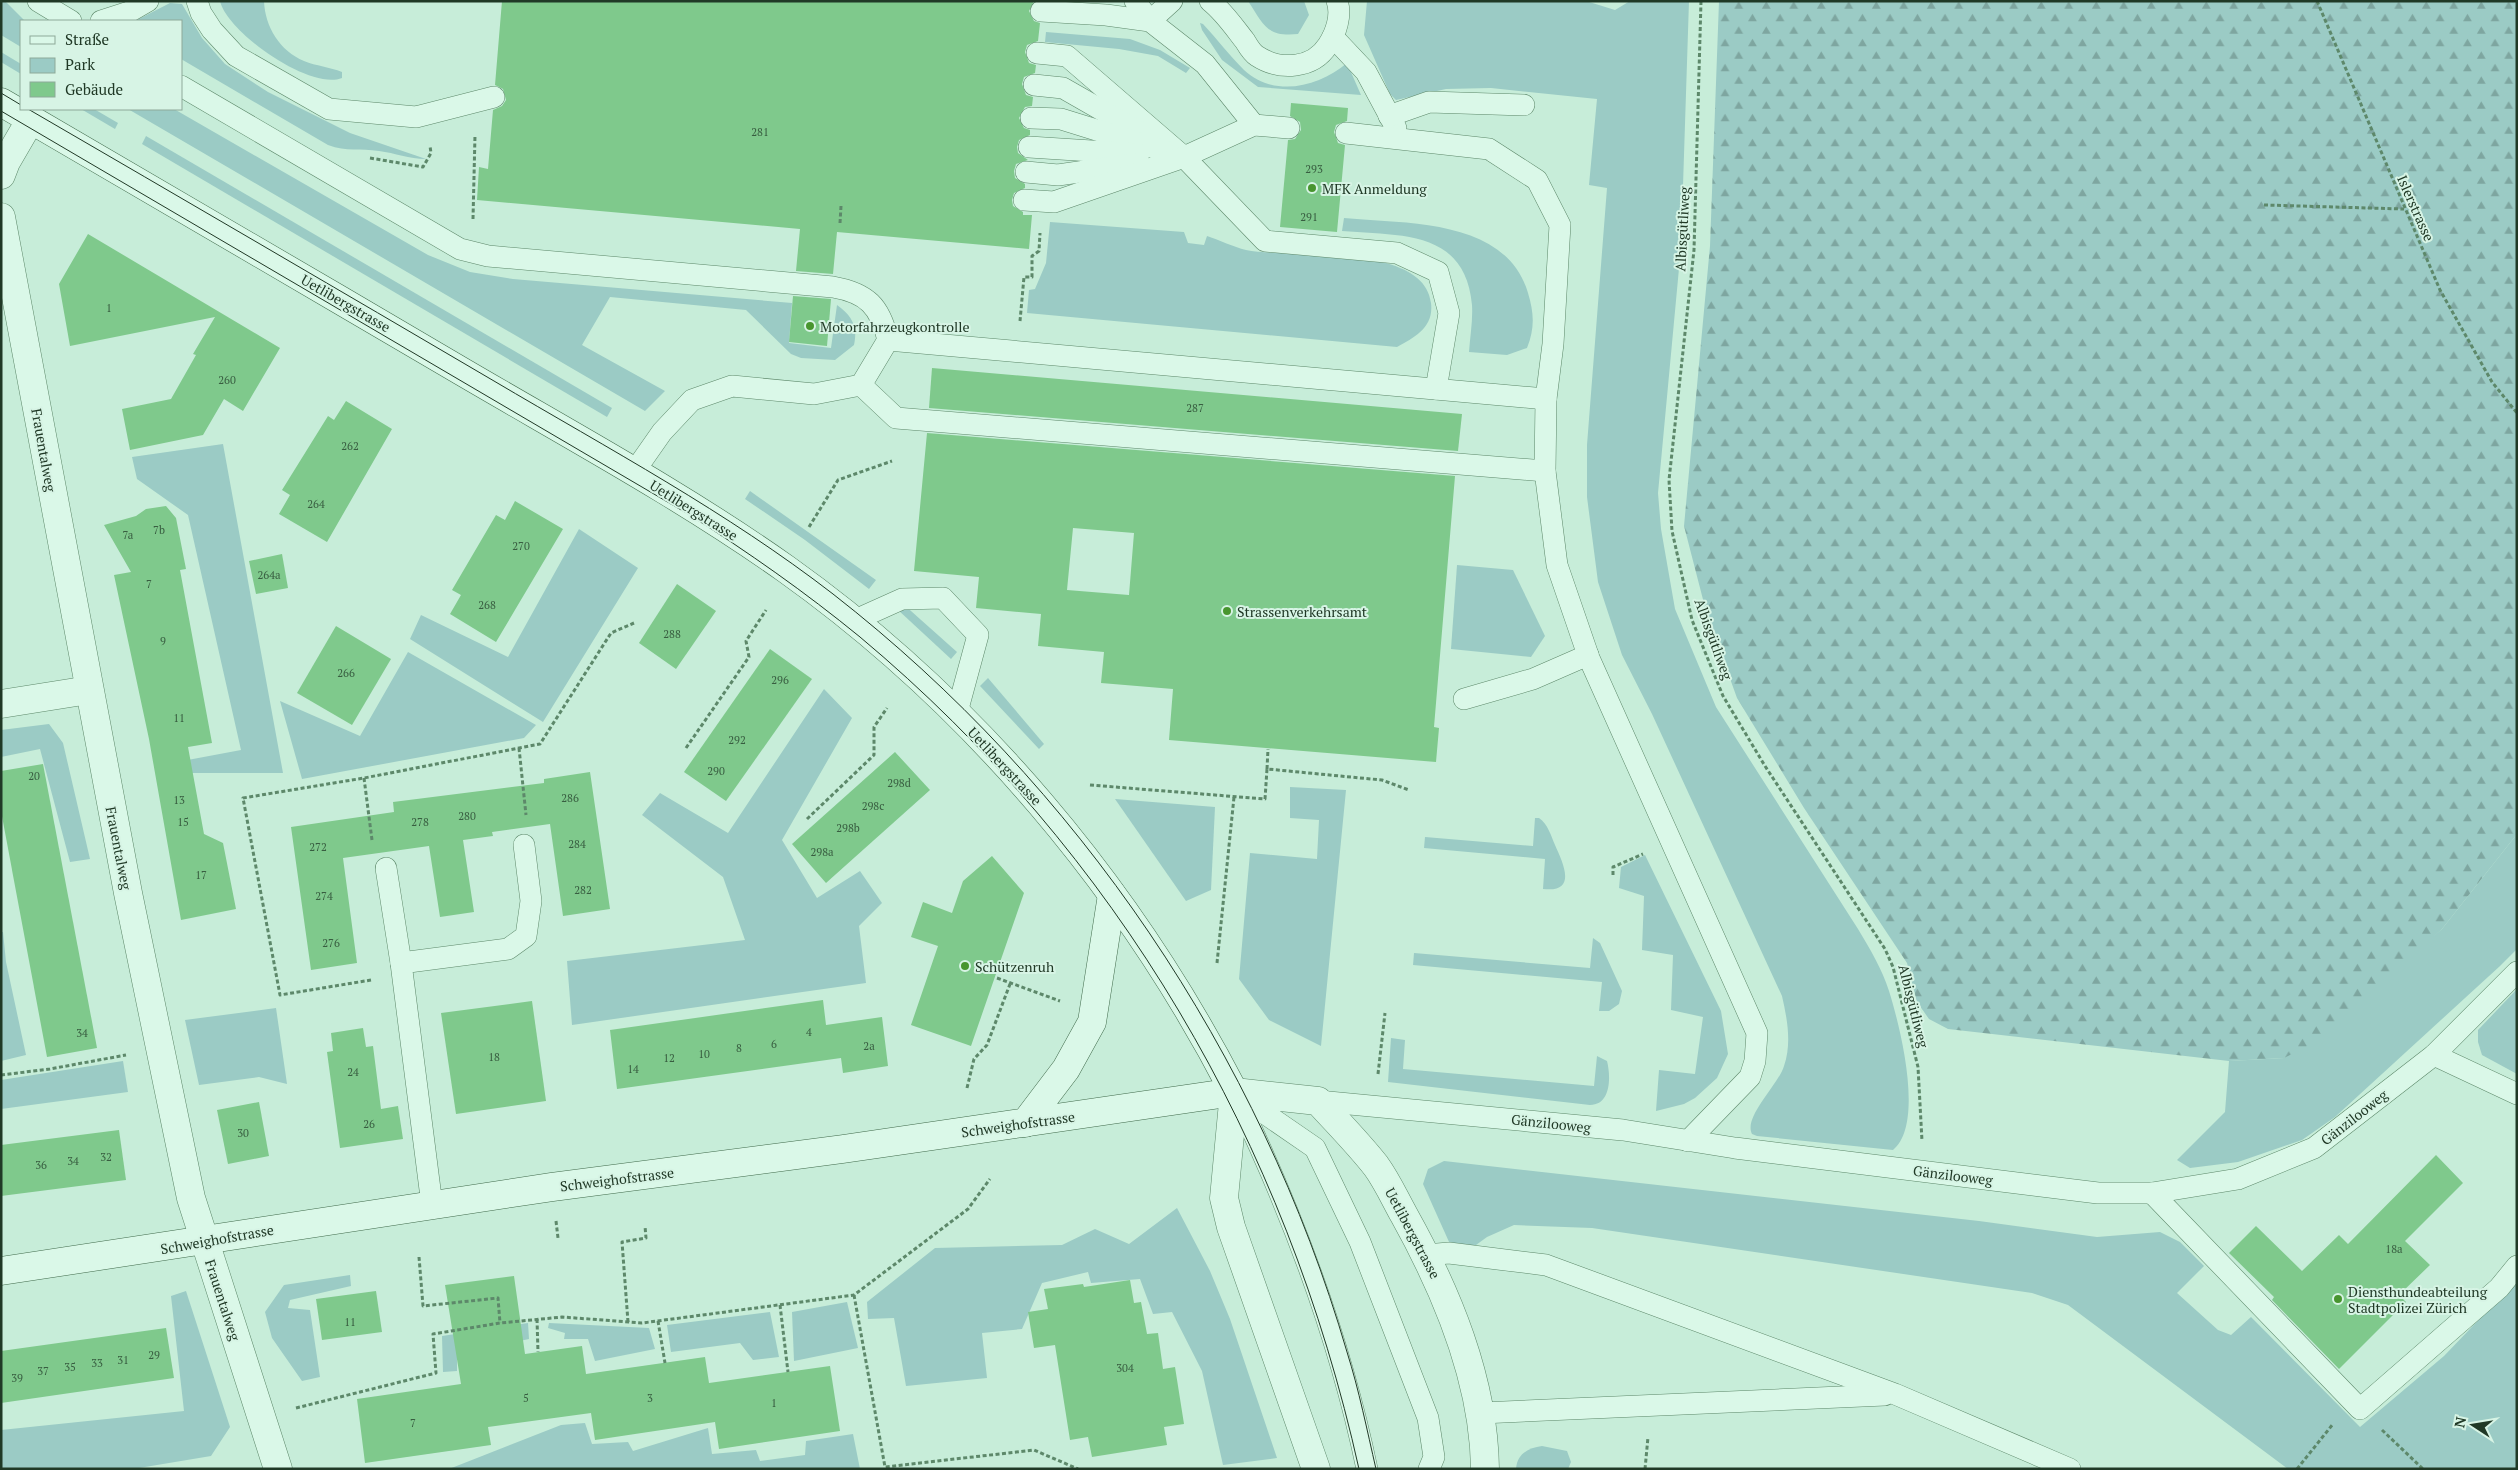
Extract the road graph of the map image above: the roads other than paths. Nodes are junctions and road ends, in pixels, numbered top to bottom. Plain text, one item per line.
1 (38, 1) edge
2 (148, 1) edge
3 (197, 1) edge
4 (1135, 1) edge
5 (1172, 1) edge
6 (1210, 1) edge
7 (1337, 1) edge
8 (1041, 11) dead end
9 (69, 20) edge
10 (104, 20) edge
11 (1150, 21) junction
12 (1333, 37) junction
13 (1037, 53) dead end
14 (1034, 85) dead end
15 (182, 87) edge
16 (484, 99) road end
17 (1, 102) edge
18 (1524, 105) dead end
19 (1390, 116) junction
20 (1031, 118) dead end
21 (31, 119) junction
22 (1254, 125) junction
23 (1289, 128) dead end
24 (1346, 133) dead end
25 (1401, 139) junction
26 (1028, 147) dead end
27 (1184, 157) junction
28 (1026, 172) dead end
29 (1, 175) edge
30 (1024, 200) dead end
31 (1, 216) edge
32 (888, 340) junction
33 (861, 385) junction
34 (1436, 389) junction
35 (1546, 399) junction
36 (1545, 471) junction
37 (634, 472) junction
38 (853, 621) junction
39 (1588, 655) junction
40 (89, 690) junction
41 (1464, 699) dead end
42 (1, 704) edge
43 (954, 712) junction
44 (524, 845) road end
45 (386, 868) road end
46 (1112, 895) junction
47 (401, 969) junction
48 (2517, 972) edge
49 (2434, 1055) junction
50 (1234, 1092) junction
51 (2517, 1094) edge
52 (1318, 1101) junction
53 (1025, 1123) junction
54 (1688, 1141) junction
55 (2152, 1193) junction
56 (432, 1205) junction
57 (203, 1240) junction
58 (1426, 1255) junction
59 (2517, 1266) edge
60 (1, 1271) edge
61 (1895, 1394) junction
62 (1481, 1413) junction
63 (278, 1469) edge
64 (1316, 1469) edge
65 (1367, 1469) edge
66 (1429, 1469) edge
67 (1485, 1469) edge
68 (2070, 1469) edge

1 - 9 lane
2 - 10 lane
3 - 16 lane
4 - 11 lane
5 - 11 lane
6 - 12 lane
7 - 12 lane
8 - 11 lane
11 - 22 lane
12 - 19 lane
13 - 27 lane
14 - 27 lane
15 - 32 lane
17 - 21 main road, Uetlibergstrasse
18 - 19 lane
19 - 25 lane
20 - 27 lane
21 - 29 main road
21 - 37 main road, Uetlibergstrasse
22 - 23 lane
22 - 27 lane
24 - 25 lane
25 - 35 lane
26 - 27 lane
27 - 28 lane
27 - 30 lane
27 - 34 lane
31 - 40 main road, Frauentalweg
32 - 33 lane
32 - 34 lane
33 - 36 lane
33 - 37 lane
34 - 35 lane
35 - 36 lane
36 - 39 lane
37 - 38 main road, Uetlibergstrasse
38 - 43 main road, Uetlibergstrasse
38 - 43 lane
39 - 41 lane
39 - 54 lane
40 - 42 main road
40 - 57 main road, Frauentalweg
43 - 46 main road, Uetlibergstrasse
44 - 47 lane
45 - 47 lane
46 - 50 main road, Uetlibergstrasse
46 - 53 main road
47 - 56 lane
48 - 49 lane, Gänzilooweg
49 - 51 lane
49 - 55 lane, Gänzilooweg
50 - 52 main road
50 - 53 main road, Schweighofstrasse
50 - 64 main road
50 - 65 lane, Uetlibergstrasse
50 - 66 lane
52 - 54 lane, Gänzilooweg
52 - 58 main road, Uetlibergstrasse
53 - 56 main road, Schweighofstrasse
54 - 55 lane, Gänzilooweg
55 - 59 lane
56 - 57 main road, Schweighofstrasse
57 - 60 main road, Schweighofstrasse
57 - 63 main road, Frauentalweg
58 - 61 lane
58 - 62 main road, Uetlibergstrasse
61 - 62 lane
61 - 68 lane
62 - 67 main road, Uetlibergstrasse

